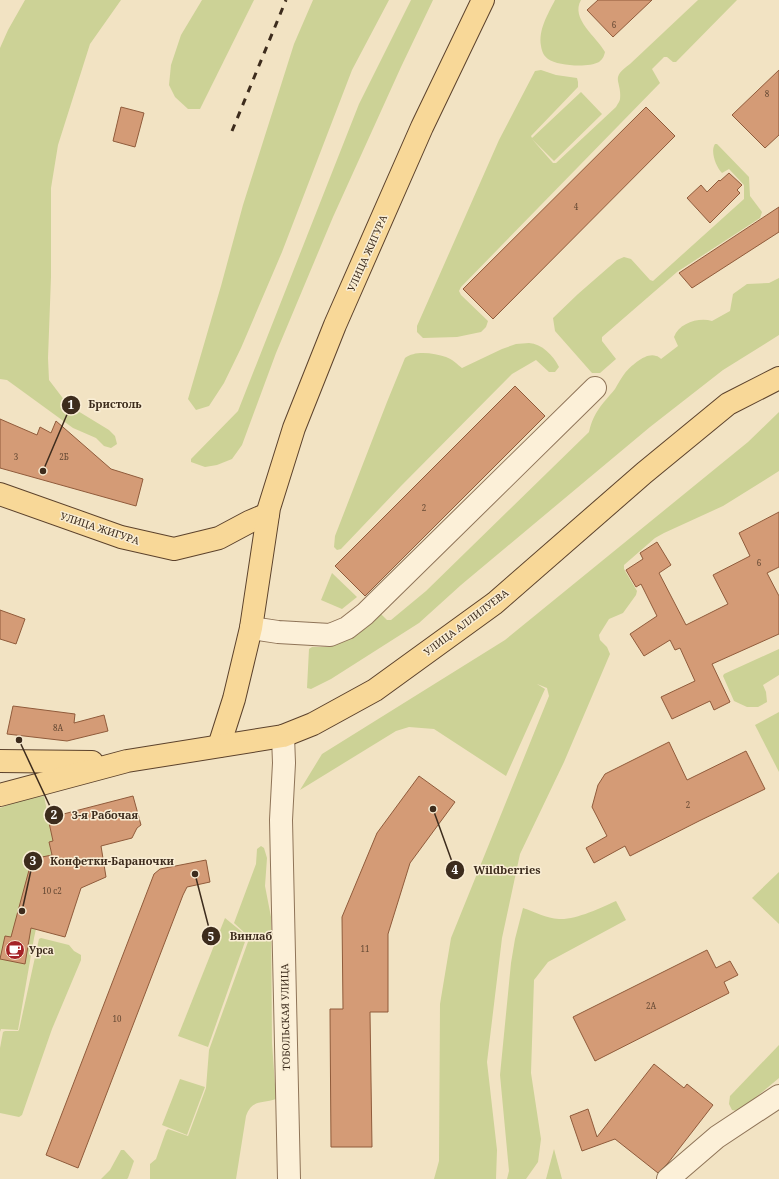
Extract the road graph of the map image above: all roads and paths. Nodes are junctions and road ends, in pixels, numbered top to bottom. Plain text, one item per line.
1 (483, 0) edge
2 (779, 378) edge
3 (596, 388) dead end
4 (0, 494) edge
5 (268, 514) junction
6 (252, 628) junction
7 (283, 736) junction
8 (219, 746) junction
9 (0, 761) edge
10 (127, 762) junction
11 (0, 795) edge
12 (779, 1096) edge
13 (289, 1179) edge
14 (668, 1179) edge

1 - 5 main road, УЛИЦА ЖИГУРА
2 - 7 main road, УЛИЦА АЛЛИЛУЕВА
3 - 6 street
4 - 5 main road, УЛИЦА ЖИГУРА
5 - 6 main road, УЛИЦА ЖИГУРА
6 - 8 main road, УЛИЦА ЖИГУРА
7 - 8 main road, УЛИЦА АЛЛИЛУЕВА
7 - 13 street, ТОБОЛЬСКАЯ УЛИЦА
8 - 10 main road, УЛИЦА АЛЛИЛУЕВА
9 - 10 main road, УЛИЦА АЛЛИЛУЕВА
10 - 11 main road, УЛИЦА АЛЛИЛУЕВА
12 - 14 street

